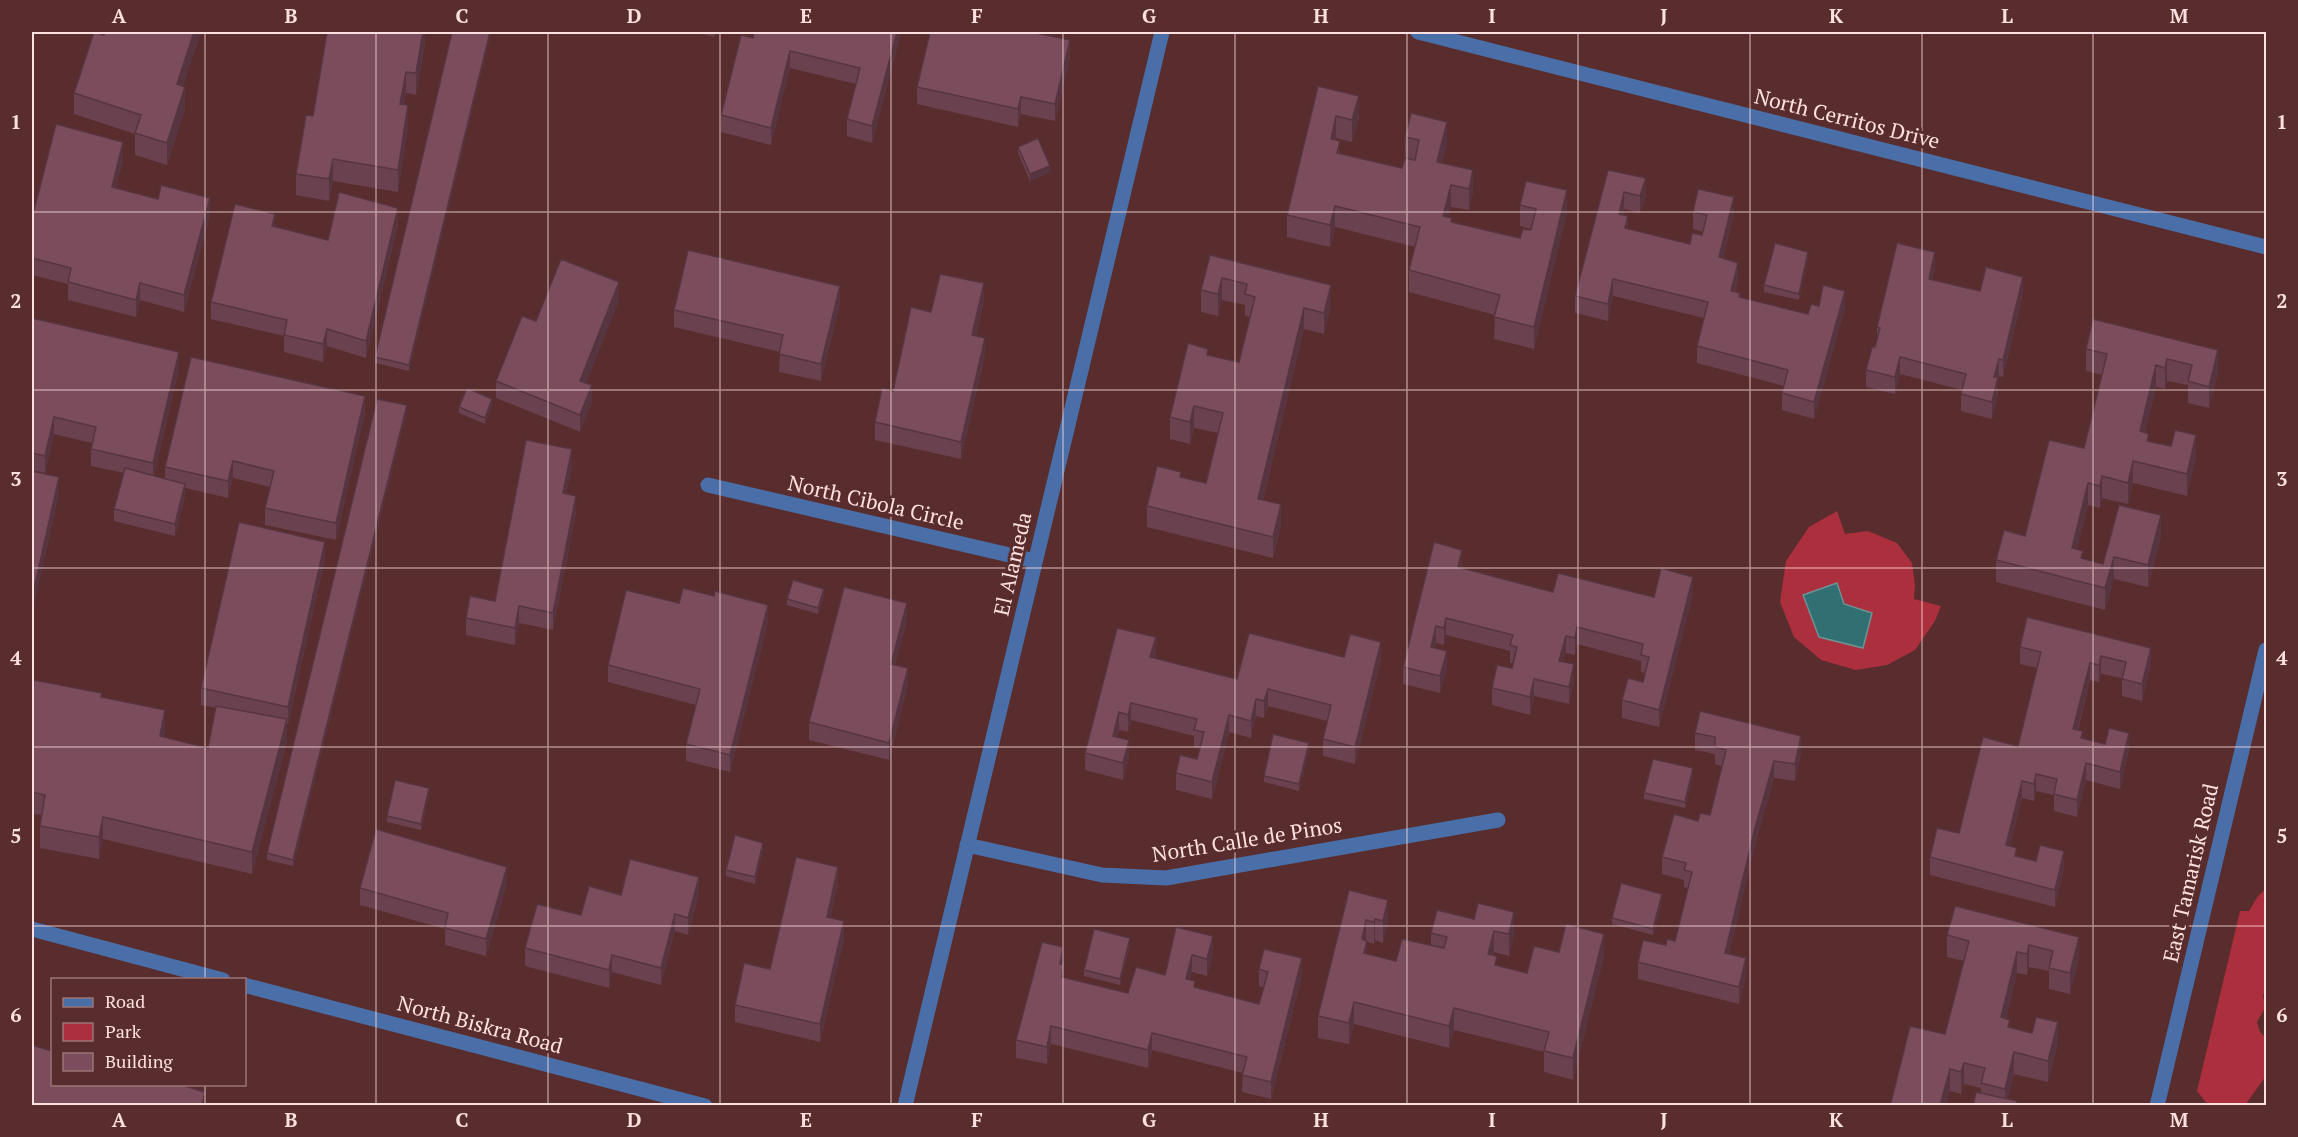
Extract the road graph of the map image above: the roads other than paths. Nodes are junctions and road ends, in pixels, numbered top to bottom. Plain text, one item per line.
1 (1162, 32) edge
2 (1418, 32) edge
3 (2266, 247) edge
4 (708, 485) dead end
5 (1035, 561) junction
6 (2266, 650) edge
7 (1498, 820) dead end
8 (967, 845) junction
9 (32, 929) edge
10 (216, 978) edge
11 (246, 986) edge
12 (705, 1106) edge
13 (905, 1106) edge
14 (2157, 1106) edge

1 - 5 street, El Alameda
2 - 3 street, North Cerritos Drive
4 - 5 street, North Cibola Circle
5 - 8 street, El Alameda
6 - 14 street, East Tamarisk Road
7 - 8 street, North Calle de Pinos
8 - 13 street, El Alameda
9 - 10 street
11 - 12 street, North Biskra Road

